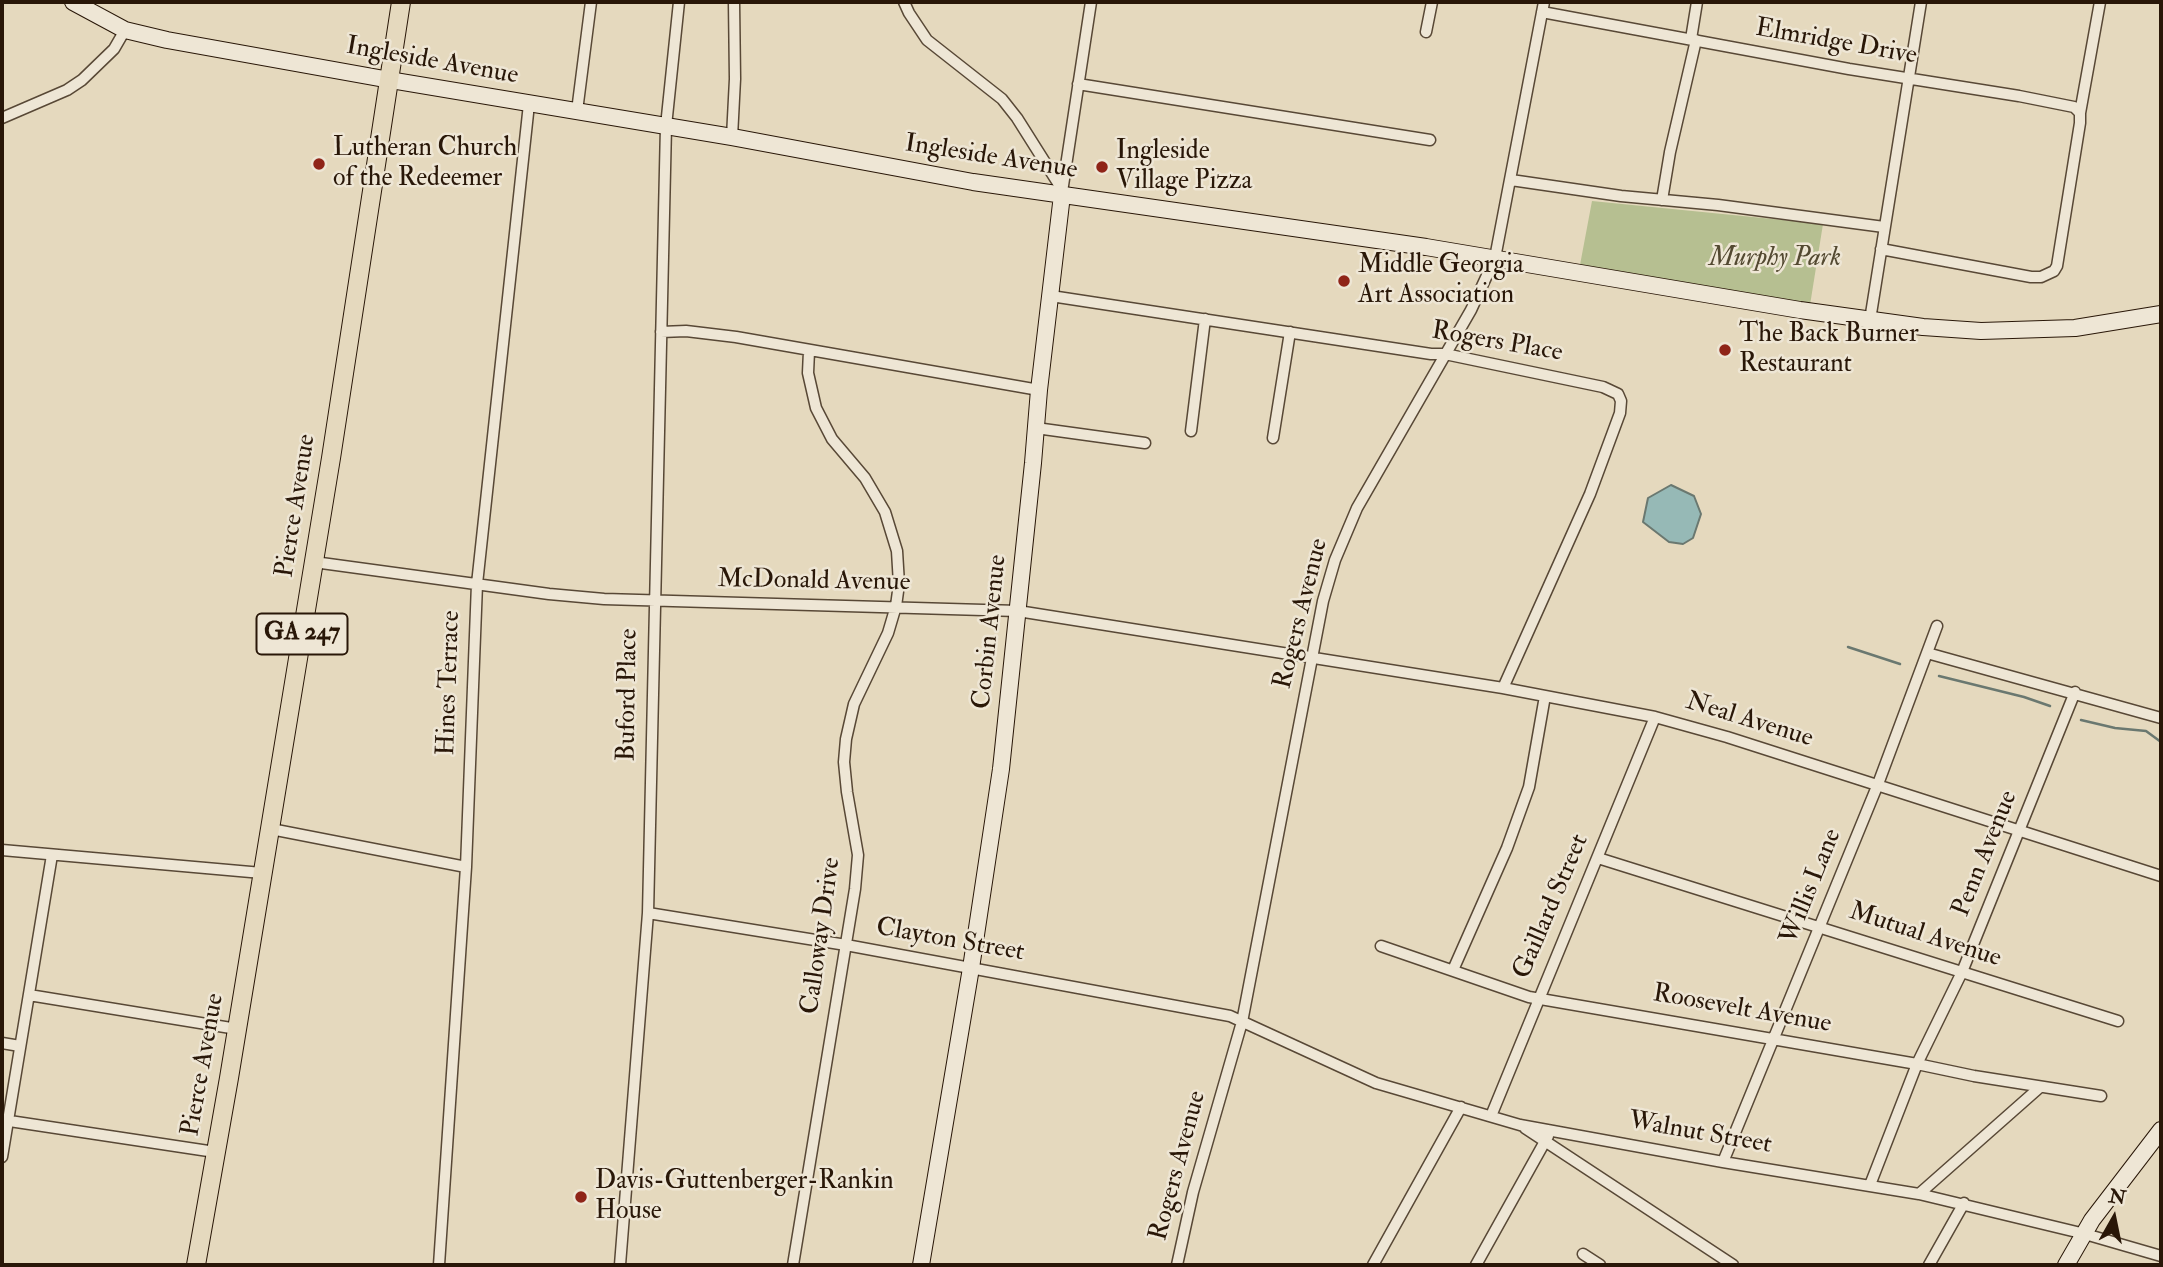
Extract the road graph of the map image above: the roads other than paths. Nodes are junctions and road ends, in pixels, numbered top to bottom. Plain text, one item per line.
1 (72, 2) edge
2 (401, 2) edge
3 (591, 2) edge
4 (679, 2) edge
5 (734, 2) edge
6 (904, 2) edge
7 (1091, 2) edge
8 (1432, 2) edge
9 (1697, 2) edge
10 (1921, 2) edge
11 (2100, 2) edge
12 (1543, 7) edge
13 (125, 30) junction
14 (1426, 32) dead end
15 (1693, 40) junction
16 (1909, 79) junction
17 (390, 80) junction
18 (1078, 84) junction
19 (529, 104) junction
20 (577, 111) junction
21 (2080, 113) junction
22 (2, 118) edge
23 (666, 126) junction
24 (732, 137) junction
25 (1430, 140) dead end
26 (1511, 180) junction
27 (1062, 195) junction
28 (1662, 200) junction
29 (1884, 227) junction
30 (1881, 249) junction
31 (1495, 258) junction
32 (1051, 296) junction
33 (2161, 314) edge
34 (1205, 319) junction
35 (1870, 320) junction
36 (662, 332) junction
37 (1290, 332) junction
38 (809, 351) junction
39 (1445, 354) junction
40 (1039, 390) junction
41 (1036, 428) junction
42 (1191, 431) dead end
43 (1273, 438) dead end
44 (1145, 443) dead end
45 (314, 562) junction
46 (477, 584) junction
47 (654, 601) junction
48 (896, 606) junction
49 (1018, 611) junction
50 (1937, 626) dead end
51 (1927, 653) junction
52 (1312, 659) junction
53 (1503, 688) junction
54 (2075, 692) junction
55 (1545, 696) junction
56 (1655, 717) junction
57 (2161, 718) edge
58 (1878, 784) junction
59 (271, 829) junction
60 (2021, 830) junction
61 (2, 850) edge
62 (52, 855) junction
63 (1598, 858) junction
64 (466, 867) junction
65 (262, 873) junction
66 (2161, 876) edge
67 (648, 913) junction
68 (1820, 926) junction
69 (846, 945) junction
70 (1381, 947) dead end
71 (971, 968) junction
72 (1453, 970) junction
73 (1962, 972) junction
74 (29, 995) junction
75 (1539, 998) junction
76 (2118, 1021) dead end
77 (1242, 1022) junction
78 (237, 1029) junction
79 (1773, 1038) junction
80 (2, 1043) edge
81 (20, 1046) junction
82 (1917, 1064) junction
83 (2039, 1087) junction
84 (2101, 1096) dead end
85 (1461, 1107) junction
86 (1491, 1115) junction
87 (5, 1120) edge
88 (1520, 1125) junction
89 (2161, 1130) edge
90 (1552, 1131) junction
91 (1545, 1141) junction
92 (215, 1152) junction
93 (2, 1157) edge
94 (1723, 1162) junction
95 (1870, 1185) junction
96 (1919, 1194) junction
97 (1964, 1203) junction
98 (2085, 1234) junction
99 (1583, 1254) dead end
100 (2161, 1256) edge
101 (196, 1265) edge
102 (439, 1265) edge
103 (620, 1265) edge
104 (793, 1265) edge
105 (921, 1265) edge
106 (1177, 1265) edge
107 (1373, 1265) edge
108 (1476, 1265) edge
109 (1600, 1265) edge
110 (1733, 1265) edge
111 (1929, 1265) edge
112 (2066, 1265) edge

1 - 13 street, Ingleside Avenue
2 - 17 main road, Pierce Avenue / GA 247
3 - 20 street
4 - 23 street, Buford Place
5 - 24 street
6 - 27 street
7 - 18 street, Corbin Avenue
8 - 14 street
9 - 15 street
10 - 16 street
11 - 21 street
12 - 15 street, Elmridge Drive
12 - 26 street, Rogers Avenue
13 - 17 street, Ingleside Avenue
13 - 22 street
15 - 16 street, Elmridge Drive
15 - 28 street
16 - 21 street, Elmridge Drive
16 - 29 street
17 - 19 street, Ingleside Avenue
17 - 45 main road, Pierce Avenue / GA 247
18 - 25 street
18 - 27 street, Corbin Avenue
19 - 20 street, Ingleside Avenue
19 - 46 street, Hines Terrace
20 - 23 street, Ingleside Avenue
21 - 30 street
23 - 24 street, Ingleside Avenue
23 - 36 street, Buford Place
24 - 27 street, Ingleside Avenue
26 - 28 street
26 - 31 street, Rogers Avenue
27 - 31 street, Ingleside Avenue
27 - 32 street, Corbin Avenue
28 - 29 street
29 - 30 street
30 - 35 street
31 - 35 street, Ingleside Avenue
31 - 39 street, Rogers Avenue
32 - 34 street, Rogers Place
32 - 40 street, Corbin Avenue
33 - 35 street, Ingleside Avenue
34 - 37 street, Rogers Place
34 - 42 street
36 - 38 street
36 - 47 street, Buford Place
37 - 39 street, Rogers Place
37 - 43 street
38 - 40 street
38 - 48 street, Calloway Drive
39 - 52 street, Rogers Avenue
39 - 53 street, Rogers Place
40 - 41 street, Corbin Avenue
41 - 44 street
41 - 49 street, Corbin Avenue
45 - 46 street, McDonald Avenue
45 - 59 main road, Pierce Avenue / GA 247
46 - 47 street, McDonald Avenue
46 - 64 street, Hines Terrace
47 - 48 street, McDonald Avenue
47 - 67 street, Buford Place
48 - 49 street, McDonald Avenue
48 - 69 street, Calloway Drive
49 - 52 street, McDonald Avenue
49 - 71 street, Corbin Avenue
50 - 51 street, Willis Lane
51 - 54 street
51 - 58 street, Willis Lane
52 - 53 street, Neal Avenue
52 - 77 street, Rogers Avenue
53 - 55 street, Neal Avenue
54 - 57 street
54 - 60 street, Penn Avenue
55 - 56 street, Neal Avenue
55 - 72 street
56 - 58 street, Neal Avenue
56 - 63 street, Gaillard Street
58 - 60 street, Neal Avenue
58 - 68 street, Willis Lane
59 - 64 street
59 - 65 main road, Pierce Avenue / GA 247
60 - 66 street, Neal Avenue
60 - 73 street, Penn Avenue
61 - 62 street
62 - 65 street
62 - 74 street
63 - 68 street, Mutual Avenue
63 - 75 street, Gaillard Street
64 - 102 street, Hines Terrace
65 - 78 main road, Pierce Avenue / GA 247
67 - 69 street, Clayton Street
67 - 103 street, Buford Place
68 - 73 street, Mutual Avenue
68 - 79 street, Willis Lane
69 - 71 street, Clayton Street
69 - 104 street, Calloway Drive
70 - 72 street, Roosevelt Avenue
71 - 77 street, Clayton Street
71 - 105 street, Corbin Avenue
72 - 75 street, Roosevelt Avenue
73 - 76 street, Mutual Avenue
73 - 82 street, Penn Avenue
74 - 78 street
74 - 81 street
75 - 79 street, Roosevelt Avenue
75 - 86 street, Gaillard Street
77 - 85 street, Walnut Street
77 - 106 street, Rogers Avenue
78 - 92 main road, Pierce Avenue / GA 247
79 - 82 street, Roosevelt Avenue
79 - 94 street, Willis Lane
80 - 81 street
81 - 87 street
82 - 83 street, Roosevelt Avenue
82 - 95 street, Penn Avenue
83 - 84 street, Roosevelt Avenue
83 - 96 street
85 - 86 street, Walnut Street
85 - 107 street
86 - 88 street, Walnut Street
87 - 92 street
87 - 93 street
88 - 90 street, Walnut Street
88 - 91 street
89 - 98 street
90 - 91 street
90 - 94 street, Walnut Street
91 - 108 street
91 - 110 street
92 - 101 main road, Pierce Avenue / GA 247
94 - 95 street, Walnut Street
95 - 96 street, Walnut Street
96 - 97 street, Walnut Street
97 - 98 street, Walnut Street
97 - 111 street
98 - 100 street, Walnut Street
98 - 112 street
99 - 109 street

